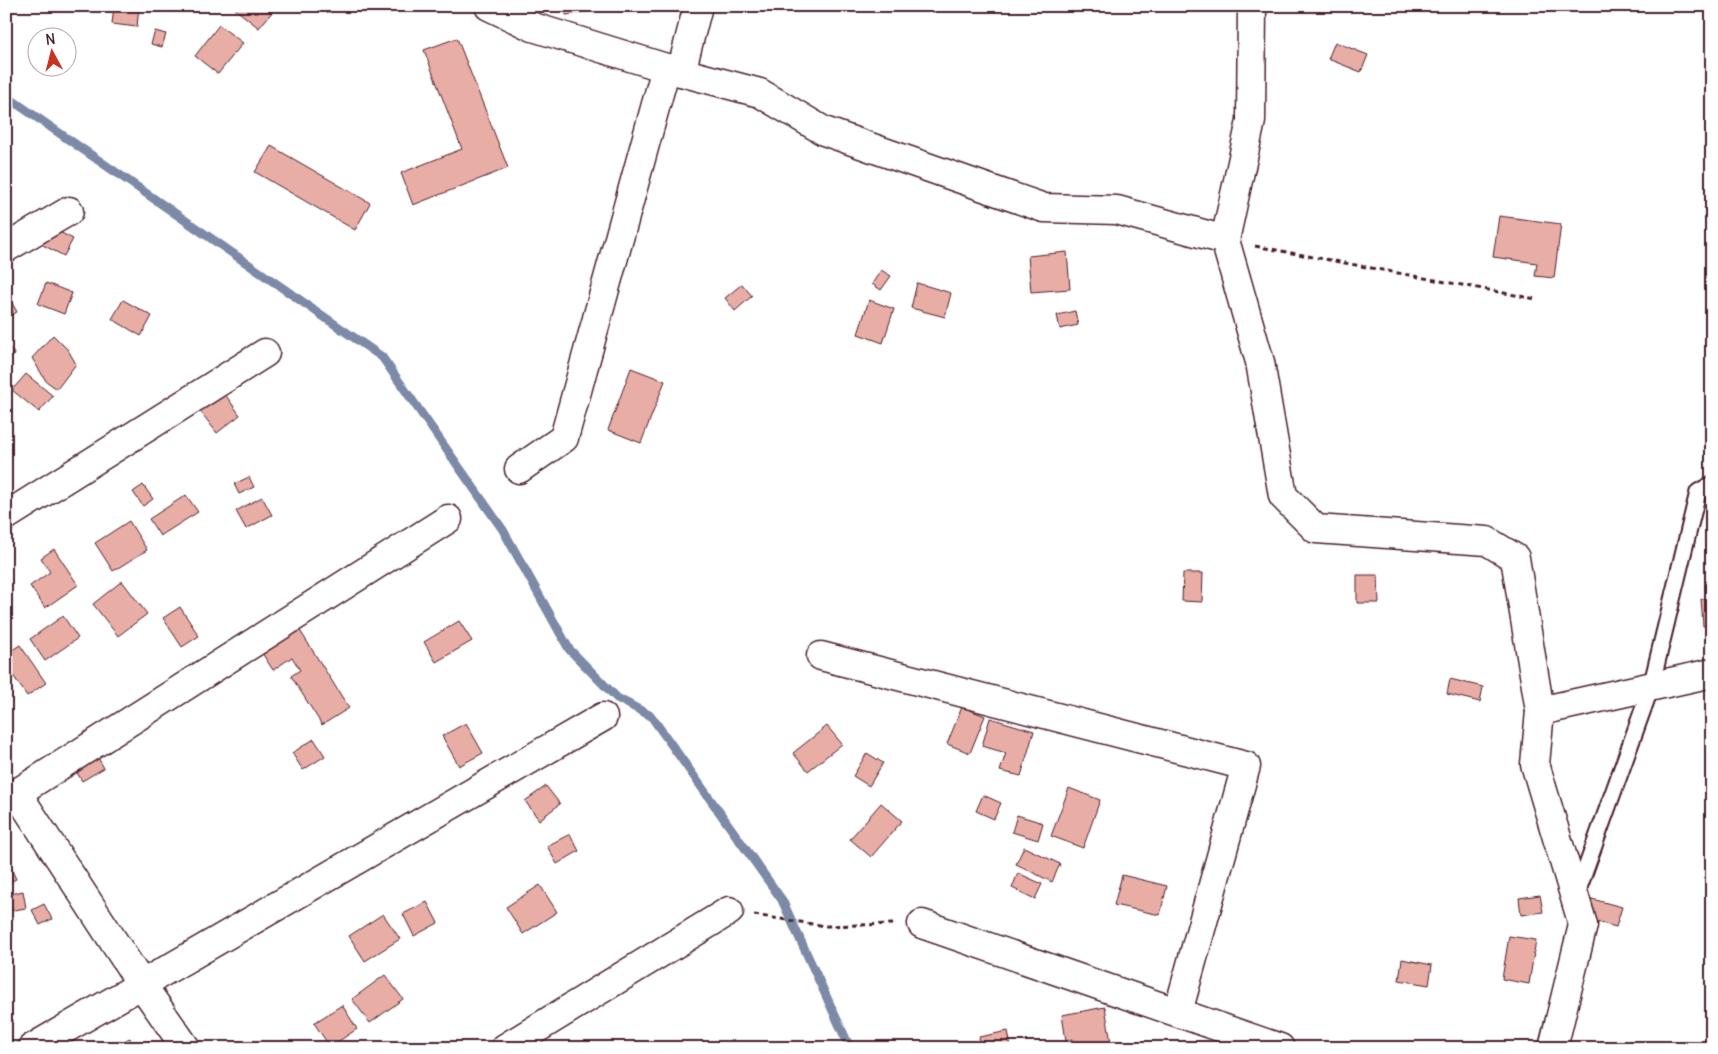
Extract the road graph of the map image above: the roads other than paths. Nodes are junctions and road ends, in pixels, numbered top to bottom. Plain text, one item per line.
1 (489, 6) edge
2 (698, 6) edge
3 (1252, 6) edge
4 (673, 70) junction
5 (69, 211) dead end
6 (1225, 240) junction
7 (6, 248) edge
8 (265, 353) dead end
9 (519, 469) dead end
10 (1712, 484) edge
11 (6, 516) edge
12 (448, 519) dead end
13 (821, 656) dead end
14 (1712, 674) edge
15 (1651, 687) junction
16 (1540, 711) junction
17 (603, 717) dead end
18 (11, 796) edge
19 (1575, 898) junction
20 (729, 911) road end
21 (922, 924) road end
22 (142, 985) junction
23 (1178, 1012) junction
24 (32, 1048) edge
25 (186, 1048) edge
26 (505, 1048) edge
27 (1280, 1048) edge
28 (1552, 1048) edge

1 - 4 street
2 - 4 street
3 - 6 street
4 - 6 street
4 - 9 street
5 - 7 street
6 - 16 street
8 - 11 street
10 - 15 lane
12 - 18 street
13 - 23 street
14 - 15 street
15 - 16 street
15 - 19 lane
16 - 19 street
17 - 22 street
18 - 22 street
19 - 28 street
20 - 26 street
21 - 23 street
22 - 24 street
22 - 25 street
23 - 27 street

